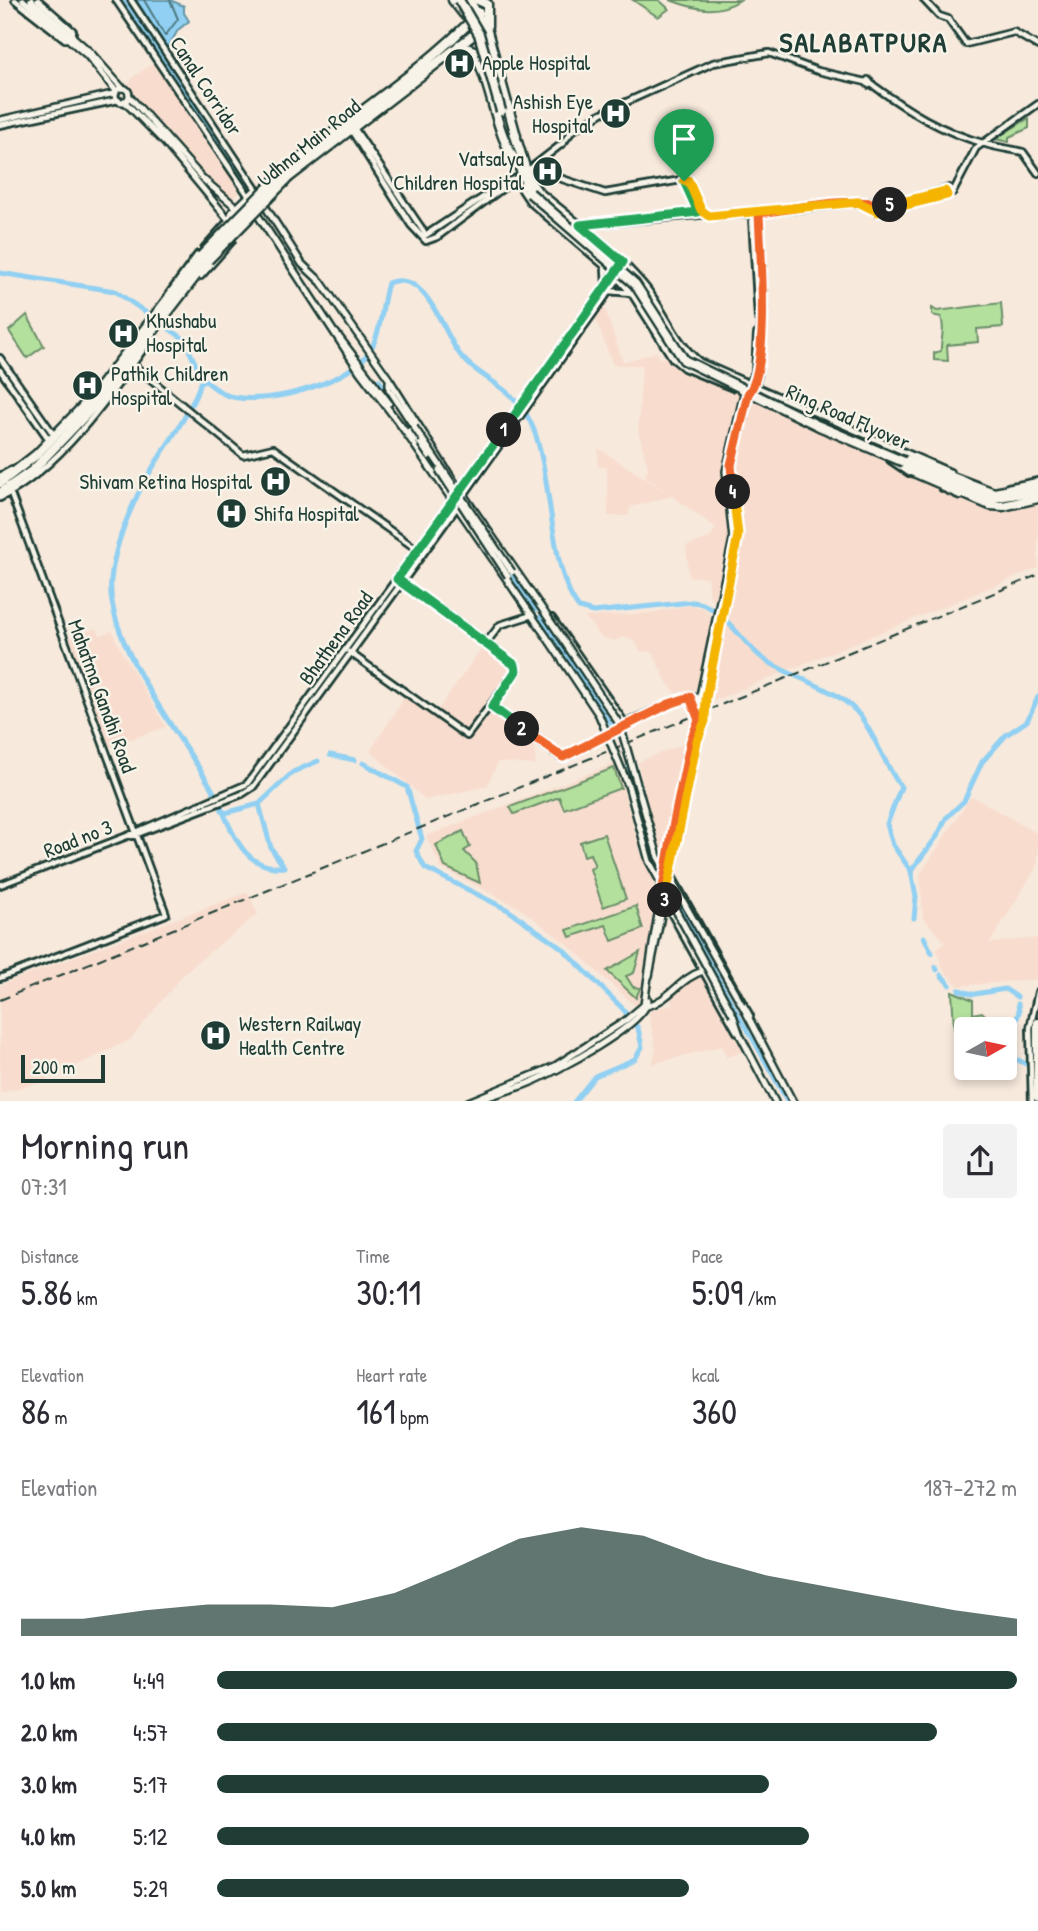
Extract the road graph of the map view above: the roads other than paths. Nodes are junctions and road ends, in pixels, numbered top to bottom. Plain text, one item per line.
1 (15, 0) edge
2 (23, 0) edge
3 (31, 0) edge
4 (38, 0) edge
5 (116, 0) edge
6 (131, 0) edge
7 (469, 0) edge
8 (924, 0) edge
9 (485, 1) edge
10 (459, 2) edge
11 (483, 23) junction
12 (472, 29) junction
13 (66, 33) junction
14 (458, 34) junction
15 (72, 39) junction
16 (490, 41) junction
17 (459, 45) junction
18 (478, 45) junction
19 (1038, 46) edge
20 (485, 72) junction
21 (118, 90) junction
22 (124, 99) junction
23 (1038, 104) edge
24 (503, 110) junction
25 (0, 122) edge
26 (352, 129) junction
27 (516, 136) junction
28 (981, 143) junction
29 (525, 173) junction
30 (1038, 173) edge
31 (286, 175) junction
32 (256, 189) junction
33 (949, 192) junction
34 (248, 195) junction
35 (262, 200) junction
36 (858, 202) junction
37 (880, 202) junction
38 (265, 206) junction
39 (236, 207) junction
40 (873, 209) junction
41 (881, 211) junction
42 (699, 213) junction
43 (257, 214) junction
44 (759, 215) junction
45 (752, 216) junction
46 (230, 221) junction
47 (580, 225) junction
48 (242, 229) junction
49 (602, 264) junction
50 (625, 264) junction
51 (616, 276) junction
52 (608, 289) junction
53 (632, 294) junction
54 (169, 302) junction
55 (150, 332) junction
56 (0, 358) edge
57 (132, 364) junction
58 (0, 370) edge
59 (389, 379) junction
60 (752, 386) junction
61 (378, 391) junction
62 (746, 393) junction
63 (53, 441) junction
64 (905, 460) junction
65 (0, 476) edge
66 (0, 483) edge
67 (1038, 490) edge
68 (10, 491) junction
69 (462, 493) junction
70 (0, 496) edge
71 (455, 504) junction
72 (418, 550) junction
73 (510, 574) junction
74 (400, 581) junction
75 (543, 612) junction
76 (531, 613) junction
77 (718, 626) junction
78 (486, 643) junction
79 (349, 652) junction
80 (690, 697) junction
81 (701, 697) junction
82 (492, 707) junction
83 (697, 709) junction
84 (628, 724) junction
85 (241, 792) joint
86 (136, 833) junction
87 (666, 865) junction
88 (669, 871) junction
89 (0, 885) edge
90 (662, 906) junction
91 (703, 971) junction
92 (0, 978) edge
93 (1038, 992) edge
94 (644, 1008) junction
95 (627, 1023) junction
96 (1038, 1023) edge
97 (1034, 1029) edge
98 (754, 1030) junction
99 (740, 1035) junction
100 (1034, 1064) edge
101 (1038, 1097) edge
102 (468, 1101) edge
103 (476, 1101) edge
104 (775, 1101) edge
105 (793, 1101) edge
106 (1032, 1101) edge

1 - 15 street
2 - 13 main road
3 - 13 main road
4 - 15 street
5 - 34 street
6 - 32 street, Canal Corridor
7 - 11 highway
8 - 19 street
9 - 11 highway
9 - 11 main road
10 - 12 highway
10 - 14 highway
10 - 24 highway, bridge
11 - 12 highway
11 - 12 highway, Udhna Main Road
11 - 16 highway
12 - 14 highway
12 - 17 highway, Udhna Main Road
12 - 18 highway
12 - 35 main road
13 - 15 main road
14 - 31 highway
15 - 21 main road
16 - 18 highway
16 - 27 highway
17 - 20 highway
17 - 26 highway, Udhna Main Road
18 - 20 highway
20 - 29 highway
21 - 22 main road
21 - 22 main road
21 - 25 street
22 - 25 street
22 - 39 main road
22 - 46 main road
23 - 28 street
24 - 27 highway
24 - 29 highway
26 - 29 street
26 - 31 highway, Udhna Main Road
27 - 29 highway
28 - 29 street
28 - 30 street
28 - 33 street
29 - 42 street
29 - 47 street
29 - 49 street
29 - 64 highway, Ring Road Flyover, bridge
31 - 54 highway, Udhna Main Road, bridge
32 - 34 main road
32 - 35 main road
33 - 37 street
33 - 41 street
34 - 39 main road
35 - 38 main road
36 - 37 street
36 - 40 street
36 - 44 street
37 - 40 street
37 - 41 street
38 - 43 main road
38 - 59 main road
39 - 46 main road
40 - 41 street
42 - 45 street
42 - 47 street
43 - 48 main road
43 - 61 main road
44 - 45 street
44 - 60 street
45 - 60 street
46 - 48 main road
46 - 54 street
47 - 50 street
48 - 54 street
49 - 51 street
49 - 52 street
50 - 51 street, Bhathena Road
50 - 60 street
51 - 52 street, Bhathena Road
51 - 53 street
52 - 53 street
52 - 69 street, Bhathena Road
53 - 62 street
54 - 55 highway, Udhna Main Road
55 - 57 highway
55 - 63 highway
56 - 63 street
57 - 63 highway
57 - 68 street
57 - 72 street
58 - 63 street
59 - 69 main road
59 - 73 main road, bridge
60 - 62 street
60 - 67 street
61 - 71 main road
61 - 73 main road, bridge
62 - 67 street
62 - 77 main road
63 - 65 street
63 - 66 highway
63 - 68 highway
64 - 67 highway
64 - 67 highway
64 - 67 highway
68 - 70 highway
68 - 86 street, Mahatma Gandhi Road
69 - 71 street, Bhathena Road
69 - 75 main road
71 - 72 street, Bhathena Road
71 - 74 street, Bhathena Road
71 - 76 main road
72 - 74 street, Bhathena Road
73 - 75 main road
73 - 76 main road
74 - 78 street
74 - 79 street, Bhathena Road
75 - 84 street
75 - 98 main road, bridge
76 - 78 street
76 - 99 main road, bridge
77 - 81 main road
77 - 88 main road
78 - 82 street
79 - 82 street
79 - 85 street, Bhathena Road
80 - 81 street
80 - 83 street
80 - 84 street
81 - 83 main road
82 - 84 street
83 - 87 main road
85 - 86 street, Road no 3
86 - 89 street, Road no 3
86 - 92 street, Mahatma Gandhi Road
87 - 88 street
87 - 90 main road
88 - 90 main road
88 - 98 street
90 - 91 street
90 - 94 main road
91 - 94 main road
91 - 99 street
93 - 97 street
94 - 95 main road
95 - 102 main road
95 - 103 main road
96 - 97 highway
97 - 100 highway
98 - 105 main road
99 - 104 main road
100 - 101 highway
100 - 106 street

